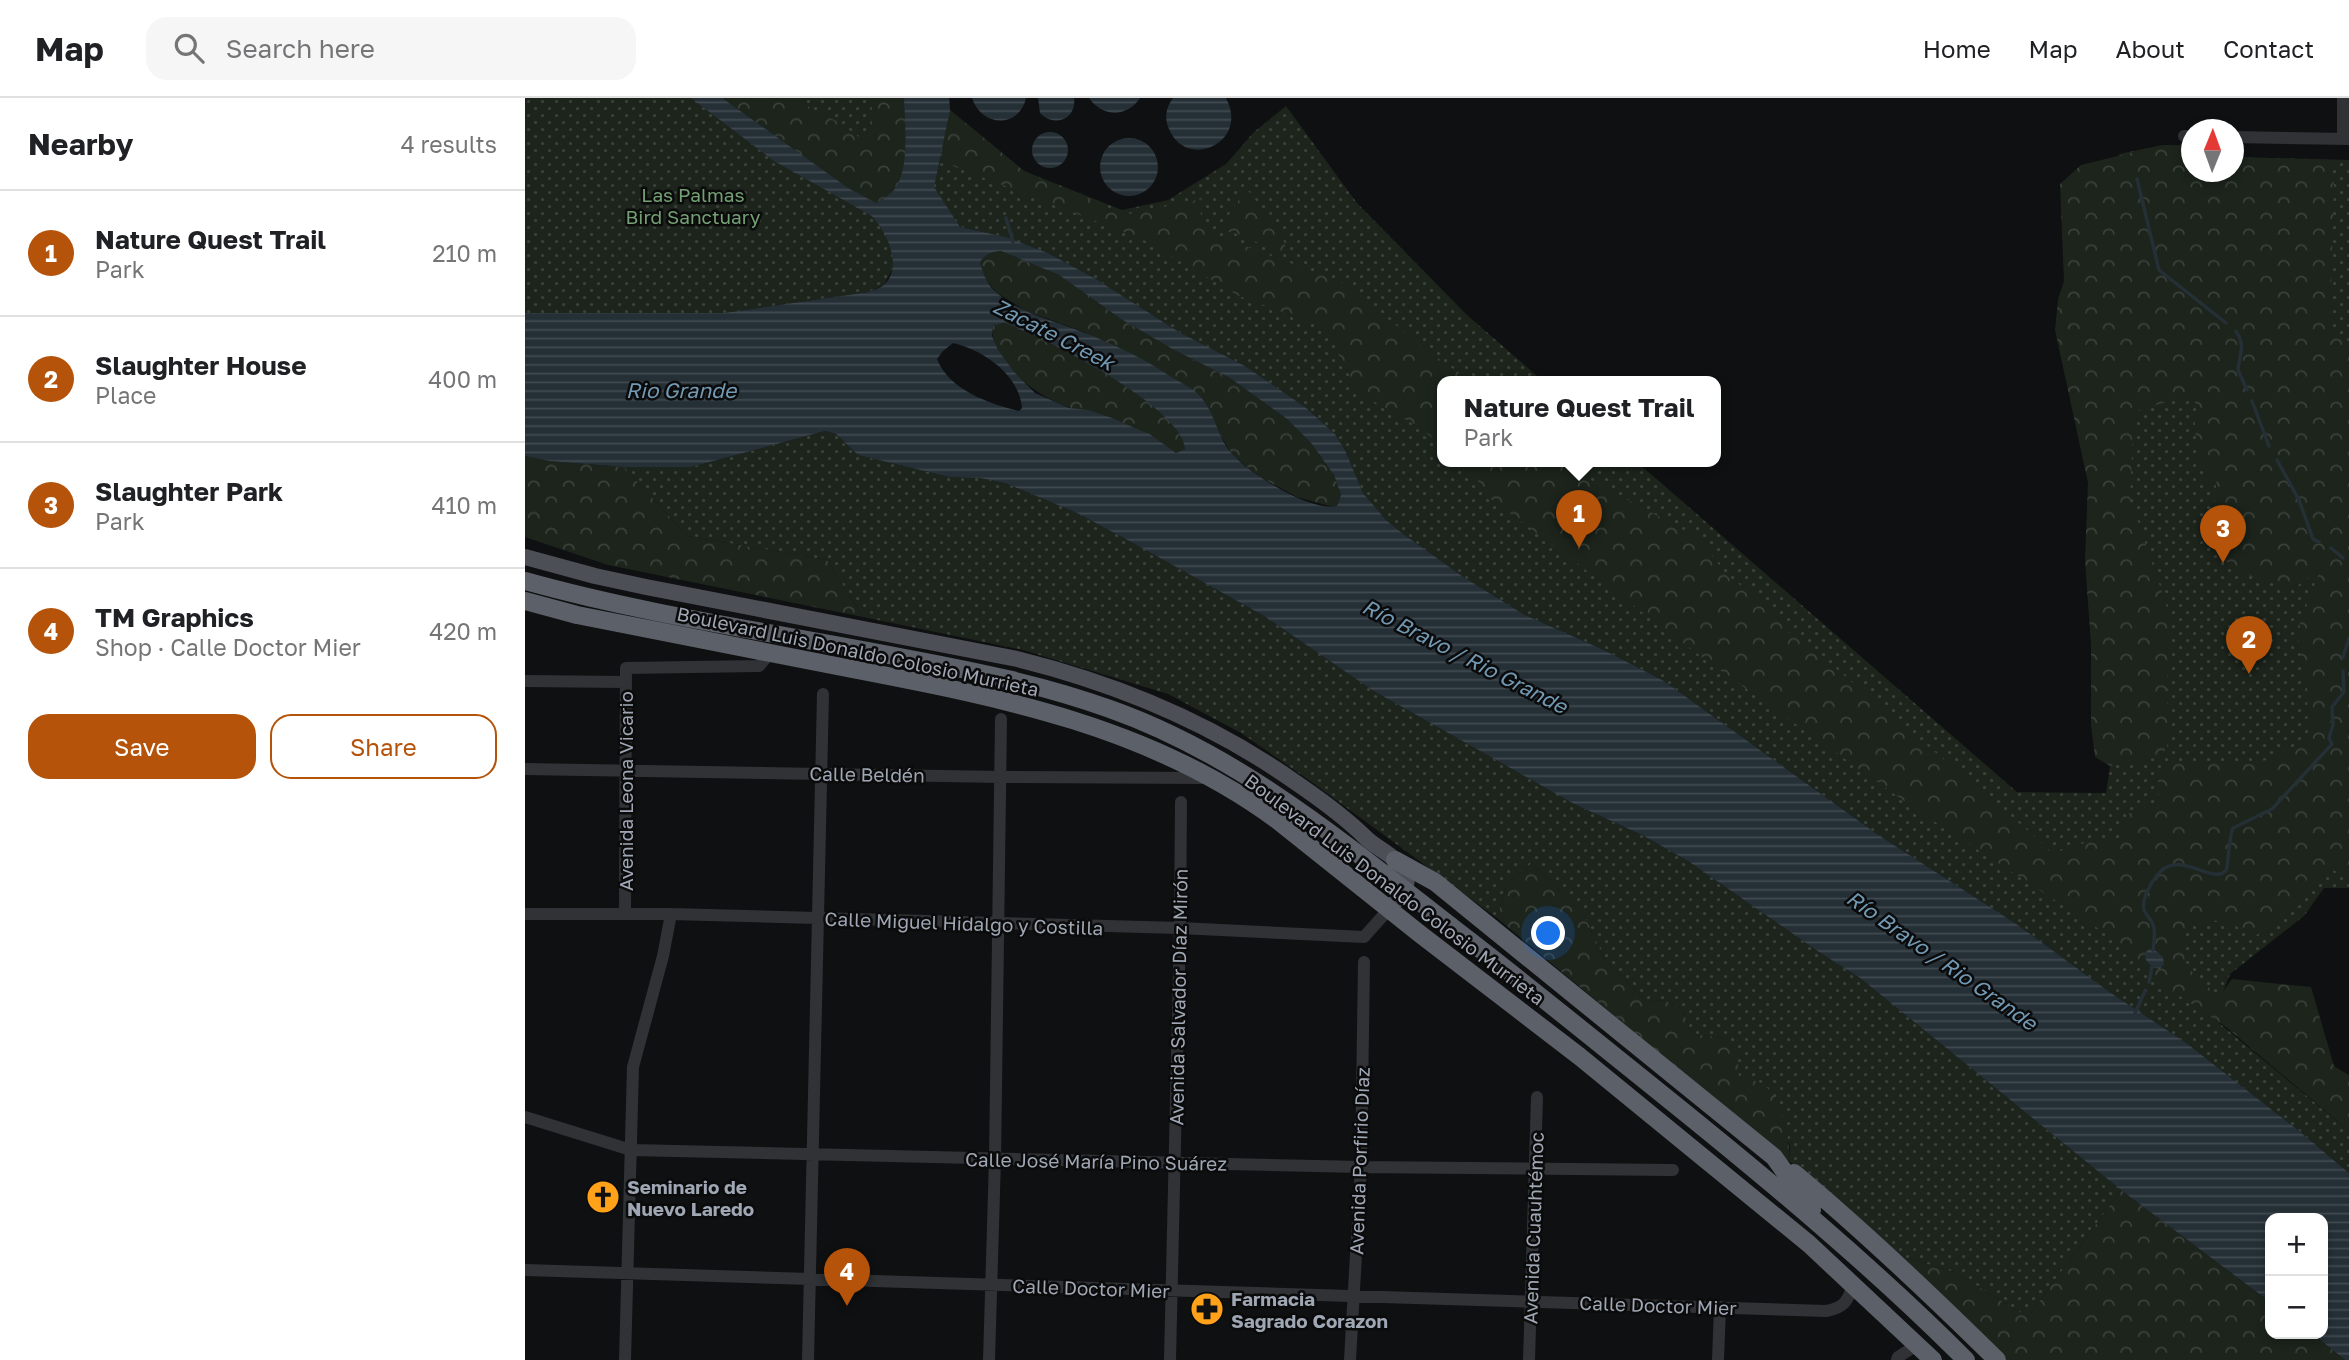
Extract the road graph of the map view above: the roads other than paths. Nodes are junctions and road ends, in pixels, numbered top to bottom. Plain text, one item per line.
1 (2343, 98) edge
2 (2244, 137) edge
3 (2346, 139) edge
4 (525, 557) edge
5 (525, 581) edge
6 (525, 601) edge
7 (770, 653) junction
8 (525, 681) edge
9 (626, 682) junction
10 (824, 694) dead end
11 (1001, 719) dead end
12 (525, 769) edge
13 (626, 770) junction
14 (822, 773) junction
15 (1002, 777) junction
16 (1210, 778) junction
17 (1181, 802) dead end
18 (1395, 860) junction
19 (1405, 891) junction
20 (1389, 909) junction
21 (525, 914) edge
22 (625, 914) junction
23 (671, 914) junction
24 (819, 919) junction
25 (999, 924) junction
26 (1180, 928) junction
27 (1364, 962) dead end
28 (1537, 1097) dead end
29 (525, 1117) edge
30 (631, 1150) junction
31 (814, 1154) junction
32 (1774, 1157) junction
33 (995, 1158) junction
34 (1174, 1163) junction
35 (1361, 1167) junction
36 (1535, 1170) junction
37 (1673, 1170) dead end
38 (1826, 1229) junction
39 (525, 1270) edge
40 (628, 1273) junction
41 (811, 1279) junction
42 (990, 1285) junction
43 (1853, 1285) junction
44 (1171, 1291) junction
45 (1352, 1296) junction
46 (1531, 1301) junction
47 (1720, 1307) junction
48 (1917, 1345) junction
49 (625, 1360) edge
50 (808, 1360) edge
51 (989, 1360) edge
52 (1170, 1360) edge
53 (1350, 1360) edge
54 (1529, 1360) edge
55 (1718, 1360) edge
56 (1897, 1360) edge
57 (1933, 1360) edge
58 (1966, 1360) edge
59 (1997, 1360) edge

1 - 3 street
2 - 3 street
4 - 18 main road, Boulevard Luis Donaldo Colosio Murrieta
5 - 19 highway, Boulevard Luis Donaldo Colosio Murrieta
6 - 7 highway, Boulevard Luis Donaldo Colosio Murrieta
7 - 9 street, Avenida Leona Vicario
7 - 16 highway, Boulevard Luis Donaldo Colosio Murrieta
8 - 9 street
9 - 13 street, Avenida Leona Vicario
10 - 14 street
11 - 15 street
12 - 13 street, Calle Beldén
13 - 14 street, Calle Beldén
13 - 22 street, Avenida Leona Vicario
14 - 15 street, Calle Beldén
14 - 24 street
15 - 16 street, Calle Beldén
15 - 25 street
16 - 20 highway, Boulevard Luis Donaldo Colosio Murrieta
17 - 26 street, Avenida Salvador Díaz Mirón
18 - 19 main road, Boulevard Luis Donaldo Colosio Murrieta
18 - 32 highway
19 - 20 main road
19 - 38 highway, Boulevard Luis Donaldo Colosio Murrieta
20 - 26 street, Calle Miguel Hidalgo y Costilla
20 - 43 highway, Boulevard Luis Donaldo Colosio Murrieta
21 - 22 street, Calle Miguel Hidalgo y Costilla
22 - 23 street, Calle Miguel Hidalgo y Costilla
23 - 24 street, Calle Miguel Hidalgo y Costilla
23 - 30 street
24 - 25 street, Calle Miguel Hidalgo y Costilla
24 - 31 street
25 - 26 street, Calle Miguel Hidalgo y Costilla
25 - 33 street
26 - 34 street, Avenida Salvador Díaz Mirón
27 - 35 street, Avenida Porfirio Díaz
28 - 36 street, Avenida Cuauhtémoc
29 - 30 street, Calle José María Pino Suárez
30 - 31 street, Calle José María Pino Suárez
30 - 40 street
31 - 33 street, Calle José María Pino Suárez
31 - 41 street
32 - 38 highway
32 - 59 highway
33 - 34 street, Calle José María Pino Suárez
33 - 42 street
34 - 35 street, Calle José María Pino Suárez
34 - 44 street, Avenida Salvador Díaz Mirón
35 - 36 street, Calle José María Pino Suárez
35 - 45 street, Avenida Porfirio Díaz
36 - 37 street, Calle José María Pino Suárez
36 - 46 street, Avenida Cuauhtémoc
38 - 58 highway, Boulevard Luis Donaldo Colosio Murrieta
39 - 40 street, Calle Doctor Mier
40 - 41 street, Calle Doctor Mier
40 - 49 street
41 - 42 street, Calle Doctor Mier
41 - 50 street
42 - 44 street, Calle Doctor Mier
42 - 51 street
43 - 47 street, Calle Doctor Mier
43 - 48 highway, Boulevard Luis Donaldo Colosio Murrieta
44 - 45 street, Calle Doctor Mier
44 - 52 street, Avenida Salvador Díaz Mirón
45 - 46 street, Calle Doctor Mier
45 - 53 street, Avenida Porfirio Díaz
46 - 47 street, Calle Doctor Mier
46 - 54 street, Avenida Cuauhtémoc
47 - 55 street
48 - 56 street
48 - 57 highway, Boulevard Luis Donaldo Colosio Murrieta

